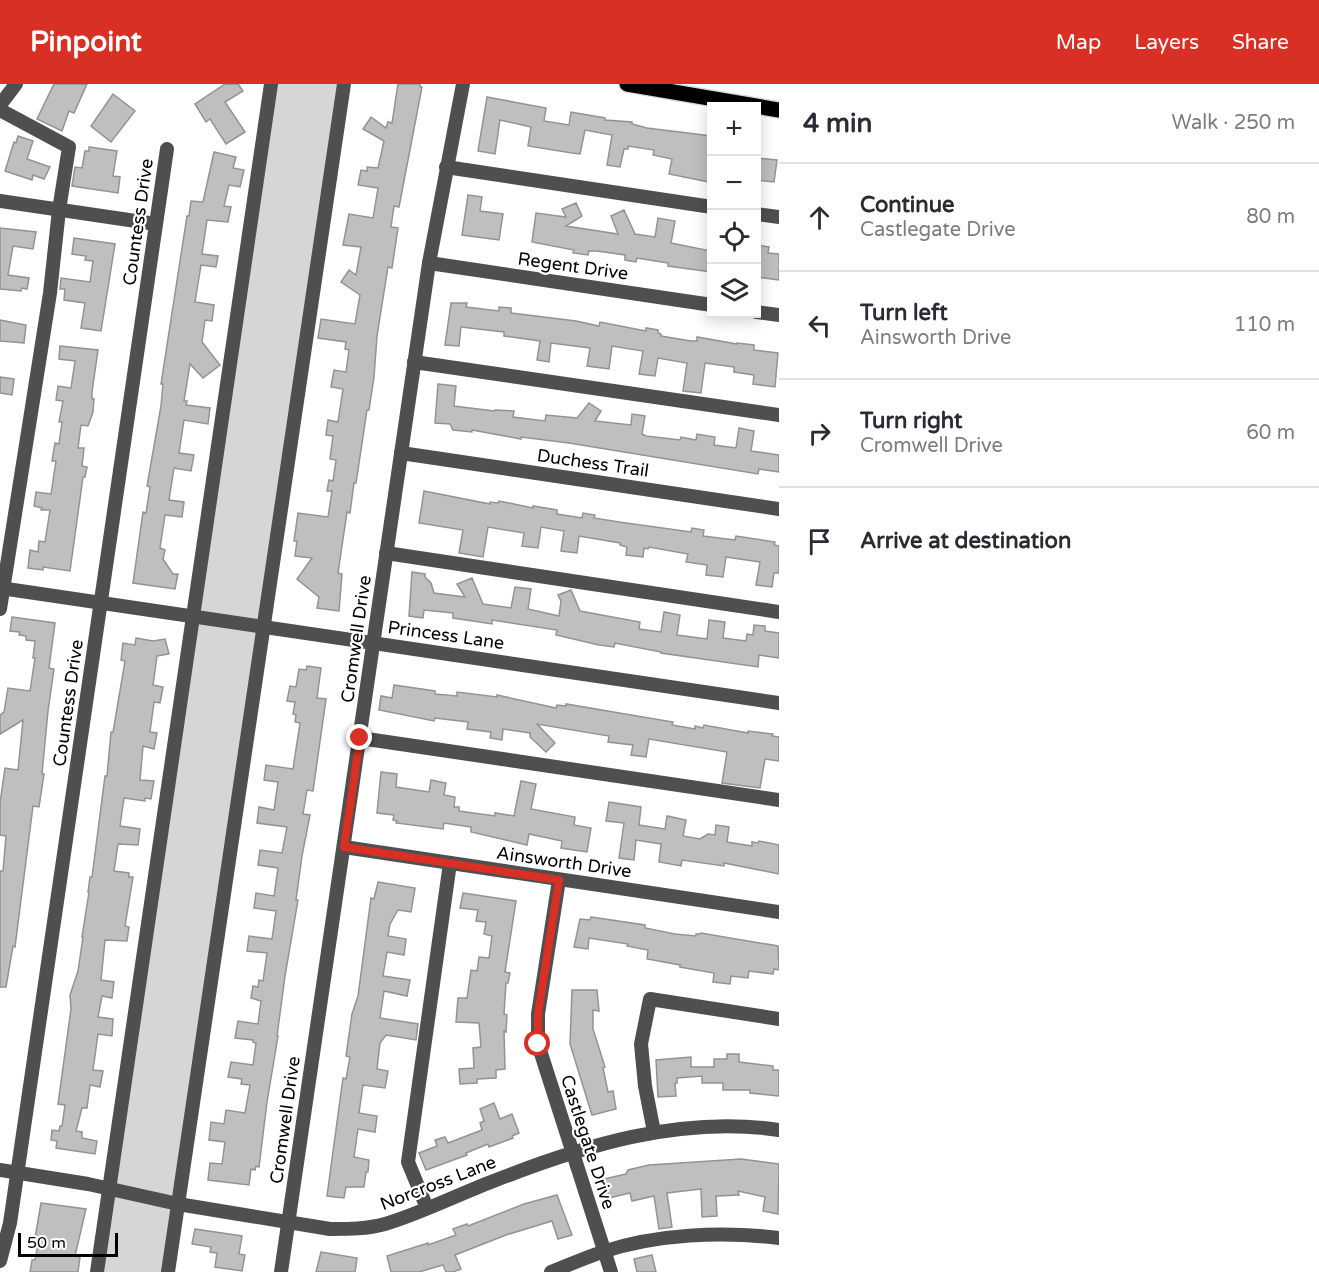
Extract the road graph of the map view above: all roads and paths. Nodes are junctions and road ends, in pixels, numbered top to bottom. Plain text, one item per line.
1 (16, 84) edge
2 (271, 84) edge
3 (344, 84) edge
4 (463, 84) edge
5 (627, 84) edge
6 (0, 105) edge
7 (0, 110) edge
8 (779, 110) edge
9 (167, 149) dead end
10 (446, 167) junction
11 (0, 201) edge
12 (707, 206) edge
13 (59, 210) junction
14 (761, 215) edge
15 (779, 217) edge
16 (156, 224) junction
17 (429, 263) junction
18 (707, 304) edge
19 (761, 313) edge
20 (779, 315) edge
21 (414, 362) junction
22 (779, 414) edge
23 (401, 453) junction
24 (779, 509) edge
25 (386, 553) junction
26 (1, 588) edge
27 (101, 603) junction
28 (0, 609) edge
29 (779, 612) edge
30 (193, 617) junction
31 (262, 627) junction
32 (373, 643) junction
33 (779, 703) edge
34 (360, 738) junction
35 (779, 800) edge
36 (344, 847) junction
37 (450, 863) junction
38 (559, 880) junction
39 (779, 912) edge
40 (779, 1019) edge
41 (779, 1130) edge
42 (654, 1132) junction
43 (572, 1154) junction
44 (0, 1170) edge
45 (17, 1173) junction
46 (109, 1189) junction
47 (178, 1204) junction
48 (427, 1208) junction
49 (289, 1221) junction
50 (779, 1238) edge
51 (604, 1251) junction
52 (0, 1261) edge
53 (97, 1272) edge
54 (168, 1272) edge
55 (282, 1272) edge
56 (551, 1272) edge
57 (611, 1272) edge

1 - 6 street
2 - 30 street
3 - 31 street
4 - 10 street, Cromwell Drive
5 - 8 main road
7 - 13 street
9 - 16 street, Countess Drive
10 - 12 street
10 - 17 street, Cromwell Drive
11 - 13 street
13 - 16 street
13 - 26 street
14 - 15 street
16 - 27 street, Countess Drive
17 - 18 street, Regent Drive
17 - 21 street, Cromwell Drive
19 - 20 street
21 - 22 street
21 - 23 street, Cromwell Drive
23 - 24 street, Duchess Trail
23 - 25 street, Cromwell Drive
25 - 29 street
25 - 32 street, Cromwell Drive
26 - 27 street, Princess Lane
26 - 28 street
27 - 30 street, Princess Lane
27 - 45 street, Countess Drive
30 - 31 street, Princess Lane
30 - 46 street
31 - 32 street, Princess Lane
31 - 47 street
32 - 33 street, Princess Lane
32 - 34 street, Cromwell Drive
34 - 35 street
34 - 36 street, Cromwell Drive
36 - 37 street, Ainsworth Drive
36 - 49 street, Cromwell Drive
37 - 38 street, Ainsworth Drive
37 - 48 street
38 - 39 street, Ainsworth Drive
38 - 43 street, Castlegate Drive
40 - 42 street
41 - 42 street, Norcross Lane
42 - 43 street, Norcross Lane
43 - 48 street, Norcross Lane
43 - 51 street, Castlegate Drive
44 - 45 street, Norcross Lane
45 - 46 street, Norcross Lane
45 - 52 street, Countess Drive
46 - 47 street, Norcross Lane
46 - 53 street
47 - 49 street, Norcross Lane
47 - 54 street
48 - 49 street, Norcross Lane
49 - 55 street, Cromwell Drive
50 - 51 street
51 - 56 street
51 - 57 street, Castlegate Drive

